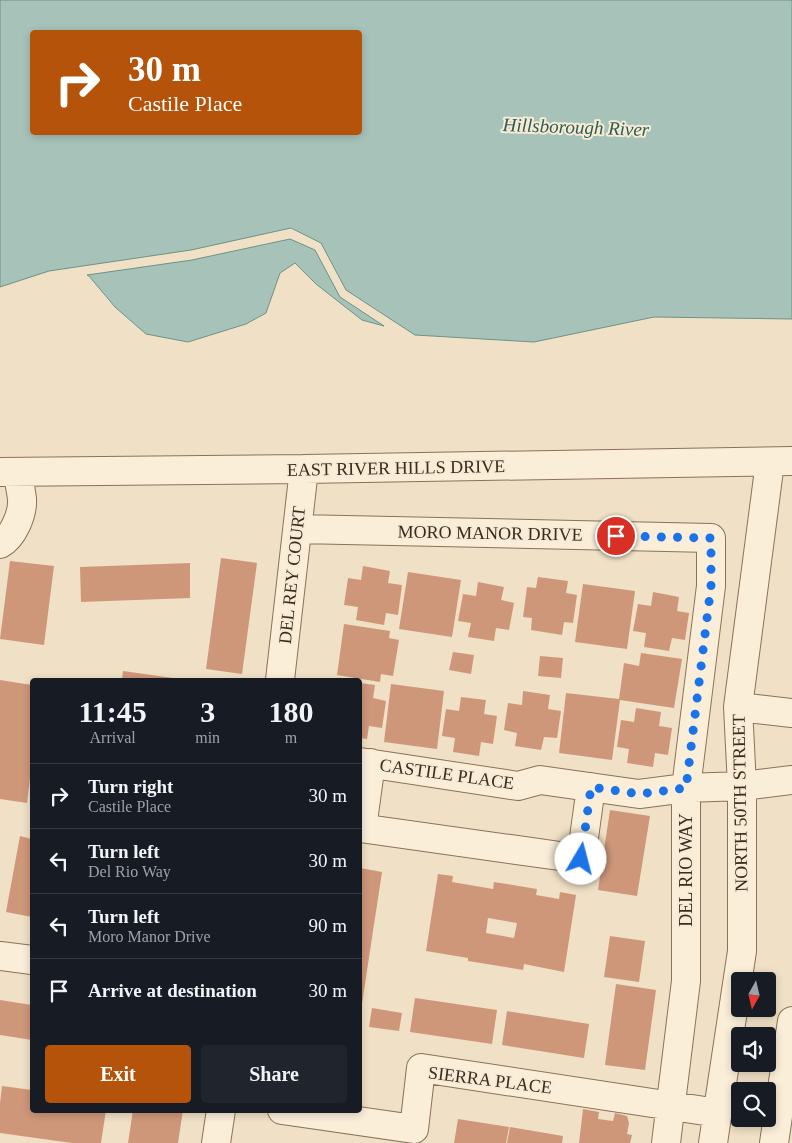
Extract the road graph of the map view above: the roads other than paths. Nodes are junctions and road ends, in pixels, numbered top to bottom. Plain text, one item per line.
1 (781, 461) edge
2 (304, 469) junction
3 (9, 472) edge
4 (298, 528) junction
5 (711, 538) joint
6 (0, 544) edge
7 (280, 678) edge
8 (738, 707) junction
9 (792, 713) edge
10 (366, 762) edge
11 (792, 780) edge
12 (742, 786) junction
13 (591, 787) junction
14 (686, 788) junction
15 (362, 815) edge
16 (362, 828) edge
17 (0, 956) edge
18 (30, 960) edge
19 (792, 1021) edge
20 (672, 1106) junction
21 (718, 1112) junction
22 (220, 1113) edge
23 (303, 1113) edge
24 (216, 1143) edge
25 (666, 1143) edge
26 (714, 1143) edge
27 (774, 1143) edge

1 - 2 street, EAST RIVER HILLS DRIVE
1 - 8 street, NORTH 50TH STREET
2 - 3 street, EAST RIVER HILLS DRIVE
2 - 4 street, DEL REY COURT
3 - 6 street
4 - 5 street, MORO MANOR DRIVE
4 - 7 street, DEL REY COURT
5 - 14 street, DEL RIO WAY
8 - 9 street
8 - 12 street, NORTH 50TH STREET
10 - 13 street, CASTILE PLACE
10 - 15 street
11 - 12 street, CASTILE PLACE
12 - 14 street, CASTILE PLACE
12 - 21 street, NORTH 50TH STREET
13 - 14 street, CASTILE PLACE
13 - 16 street
14 - 20 street, DEL RIO WAY
17 - 18 street
19 - 27 street
20 - 21 street, SIERRA PLACE
20 - 23 street, SIERRA PLACE
20 - 25 street, DEL RIO WAY
21 - 26 street, NORTH 50TH STREET
22 - 24 street

